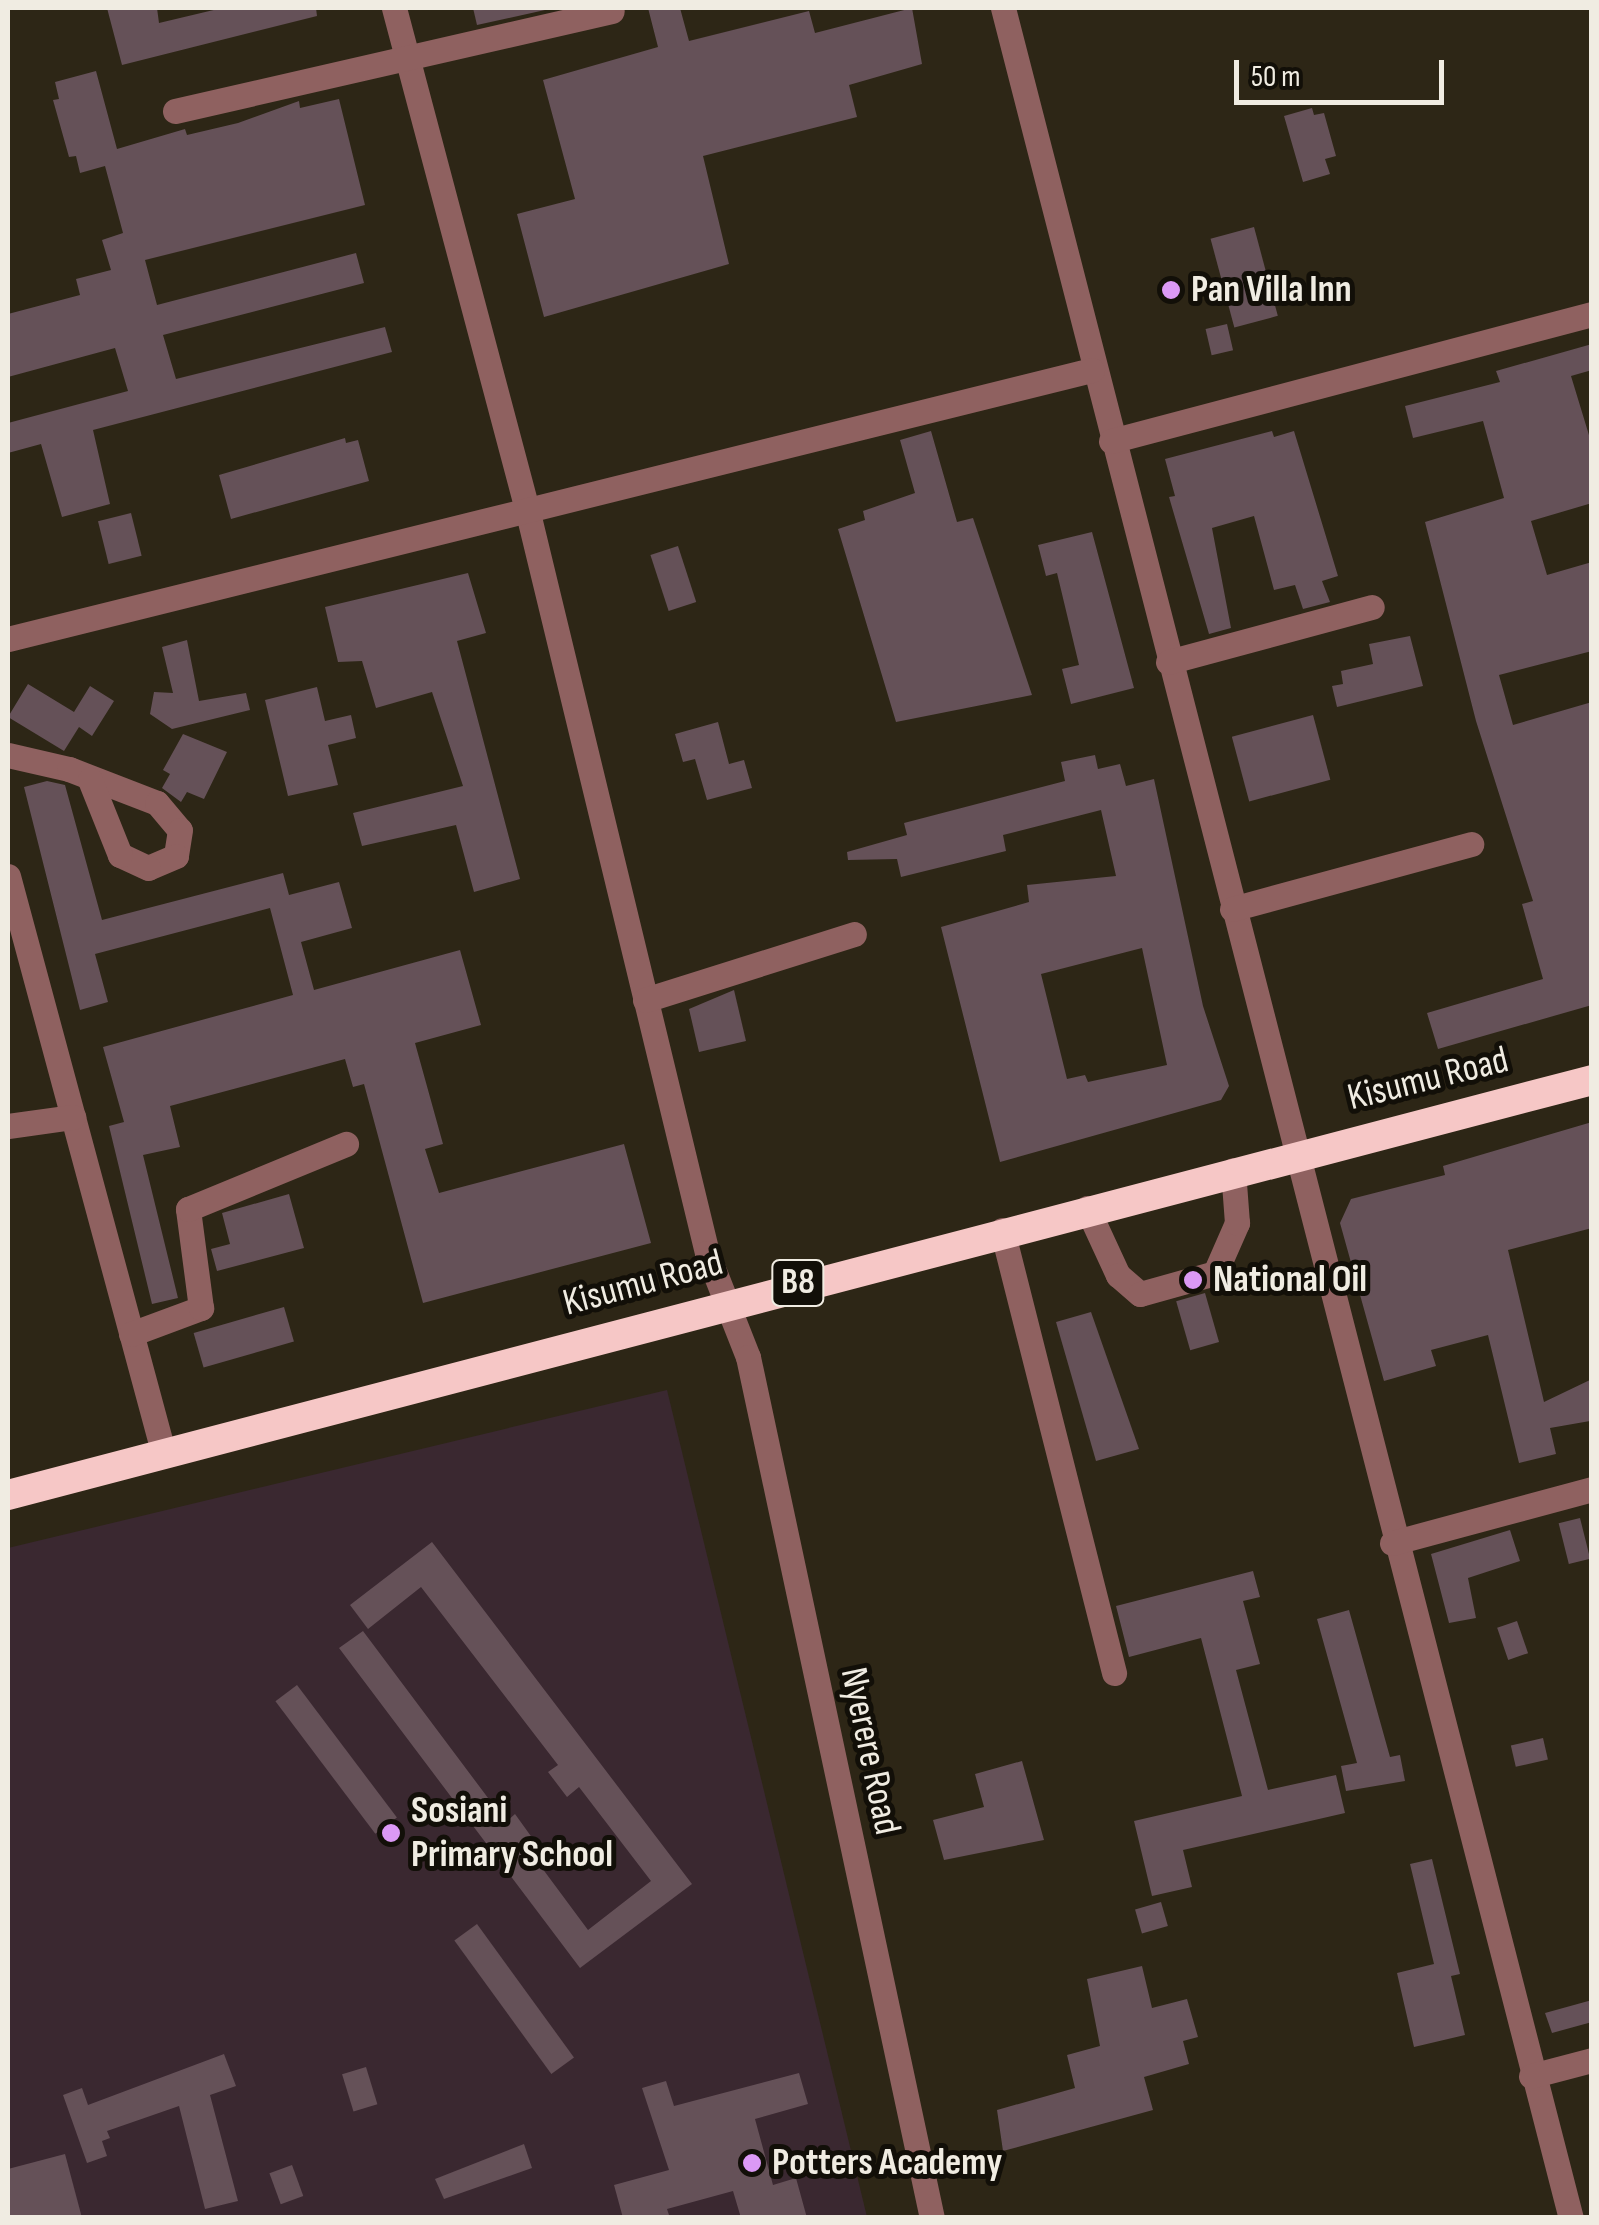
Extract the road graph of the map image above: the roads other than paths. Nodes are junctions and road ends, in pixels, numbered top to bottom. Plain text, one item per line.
1 (394, 8) edge
2 (1003, 8) edge
3 (612, 11) dead end
4 (408, 60) junction
5 (175, 111) dead end
6 (1592, 314) edge
7 (1092, 370) junction
8 (1111, 441) junction
9 (528, 513) junction
10 (1372, 607) dead end
11 (8, 639) edge
12 (1168, 662) junction
13 (8, 755) edge
14 (90, 780) dead end
15 (1471, 844) dead end
16 (8, 876) edge
17 (1232, 909) junction
18 (854, 934) dead end
19 (645, 1000) junction
20 (1592, 1080) edge
21 (73, 1117) junction
22 (8, 1126) edge
23 (346, 1144) dead end
24 (1295, 1154) junction
25 (1233, 1170) junction
26 (1087, 1208) junction
27 (1002, 1230) junction
28 (730, 1301) junction
29 (131, 1334) junction
30 (164, 1455) junction
31 (1592, 1489) edge
32 (8, 1495) edge
33 (1392, 1543) junction
34 (1114, 1673) dead end
35 (1592, 2060) edge
36 (1532, 2076) junction
37 (932, 2218) edge
38 (1570, 2218) edge

1 - 4 street, Nyerere Road
2 - 7 street
3 - 4 street
4 - 5 street
4 - 9 street, Nyerere Road
6 - 8 street
7 - 8 street
7 - 9 street
8 - 12 street
9 - 11 street
9 - 19 street, Nyerere Road
10 - 12 street
12 - 17 street
13 - 14 street
15 - 17 street
16 - 21 street
17 - 24 street
18 - 19 street
19 - 28 street, Nyerere Road
20 - 24 highway, Kisumu Road / B8
21 - 22 street
21 - 29 street
23 - 29 street
24 - 25 highway, Kisumu Road / B8
24 - 33 street
25 - 26 highway, Kisumu Road / B8
25 - 26 street
26 - 27 highway, Kisumu Road / B8
27 - 28 highway, Kisumu Road / B8
27 - 34 street
28 - 30 highway, Kisumu Road / B8
28 - 37 street, Nyerere Road
29 - 30 street
30 - 32 highway, Kisumu Road / B8
31 - 33 street
33 - 36 street
35 - 36 street
36 - 38 street

